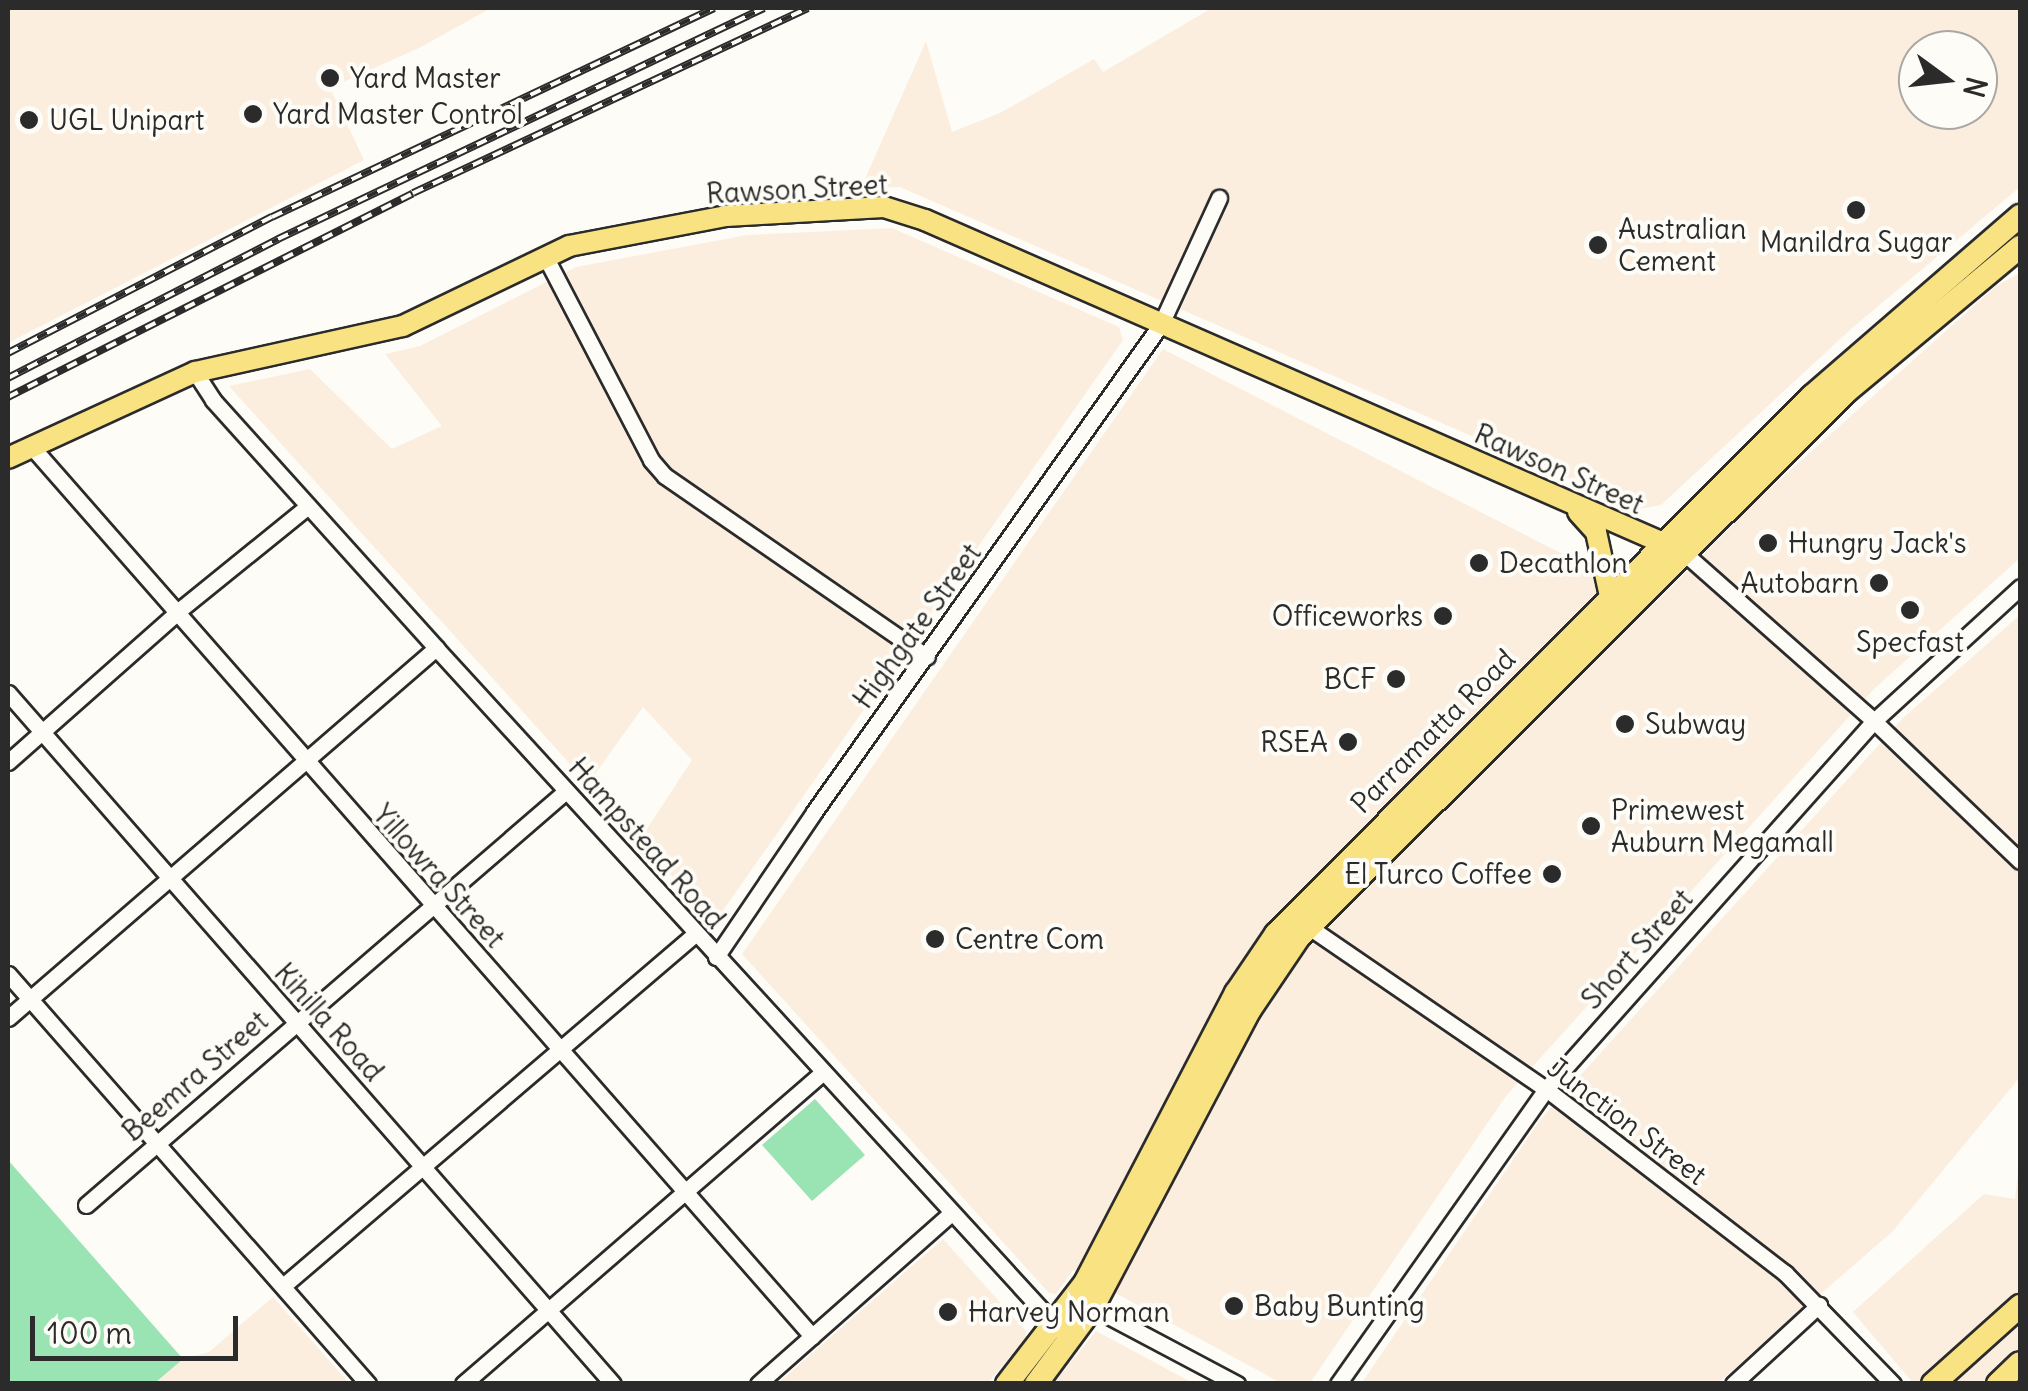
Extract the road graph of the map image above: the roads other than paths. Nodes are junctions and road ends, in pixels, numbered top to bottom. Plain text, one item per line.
1 (1219, 198) dead end
2 (2020, 216) edge
3 (2020, 247) edge
4 (545, 256) junction
5 (1161, 324) junction
6 (195, 372) junction
7 (32, 447) junction
8 (8, 458) edge
9 (1573, 505) junction
10 (308, 506) junction
11 (1673, 547) junction
12 (2020, 588) edge
13 (1610, 596) junction
14 (174, 614) junction
15 (436, 648) junction
16 (927, 657) junction
17 (8, 694) edge
18 (1874, 721) junction
19 (41, 733) junction
20 (302, 760) junction
21 (8, 762) edge
22 (566, 791) junction
23 (2020, 861) edge
24 (168, 878) junction
25 (432, 905) junction
26 (1308, 927) junction
27 (695, 934) junction
28 (716, 958) junction
29 (8, 974) edge
30 (30, 999) junction
31 (8, 1018) edge
32 (294, 1022) junction
33 (560, 1050) junction
34 (822, 1074) junction
35 (1546, 1089) junction
36 (156, 1142) junction
37 (426, 1168) junction
38 (684, 1193) junction
39 (86, 1205) dead end
40 (950, 1214) junction
41 (283, 1286) junction
42 (1084, 1303) junction
43 (1819, 1305) junction
44 (2020, 1306) edge
45 (551, 1310) junction
46 (1062, 1332) junction
47 (812, 1336) junction
48 (2020, 1363) edge
49 (368, 1384) edge
50 (464, 1384) edge
51 (612, 1384) edge
52 (758, 1384) edge
53 (1007, 1384) edge
54 (1036, 1384) edge
55 (1237, 1384) edge
56 (1338, 1384) edge
57 (1733, 1384) edge
58 (1893, 1384) edge
59 (1932, 1384) edge
60 (1998, 1384) edge

1 - 5 street, Highgate Street
2 - 11 highway, Parramatta Road
3 - 11 highway, Parramatta Road
4 - 5 main road, Rawson Street
4 - 6 main road, Rawson Street
4 - 16 street
5 - 9 main road, Rawson Street
5 - 16 street, Highgate Street
6 - 7 main road, Rawson Street
6 - 10 street, Hampstead Road
7 - 8 main road, Rawson Street
7 - 14 street, Yillowra Street
9 - 11 main road, Rawson Street
9 - 13 main road
10 - 14 street
10 - 15 street, Hampstead Road
11 - 13 highway, Parramatta Road
11 - 18 street
11 - 26 highway, Parramatta Road
12 - 18 street, Short Street
13 - 42 highway, Parramatta Road
14 - 19 street
14 - 20 street, Yillowra Street
15 - 20 street
15 - 22 street, Hampstead Road
16 - 28 street, Highgate Street
17 - 19 street, Kihilla Road
18 - 23 street
18 - 35 street, Short Street
19 - 21 street
19 - 24 street, Kihilla Road
20 - 24 street
20 - 25 street, Yillowra Street
22 - 25 street, Beemra Street
22 - 27 street, Hampstead Road
24 - 30 street
24 - 32 street, Kihilla Road
25 - 32 street, Beemra Street
25 - 33 street, Yillowra Street
26 - 35 street, Junction Street
26 - 42 highway, Parramatta Road
27 - 28 street, Hampstead Road
27 - 33 street
28 - 34 street, Hampstead Road
29 - 30 street
30 - 31 street
30 - 36 street
32 - 36 street, Beemra Street
32 - 37 street, Kihilla Road
33 - 37 street
33 - 38 street, Yillowra Street
34 - 38 street
34 - 40 street, Hampstead Road
35 - 43 street, Junction Street
35 - 56 street, Short Street
36 - 39 street, Beemra Street
36 - 41 street
37 - 41 street
37 - 45 street, Kihilla Road
38 - 45 street
38 - 47 street, Yillowra Street
40 - 46 street, Hampstead Road
40 - 47 street
41 - 49 street
42 - 46 highway, Parramatta Road
42 - 55 street
43 - 57 street
43 - 58 street, Junction Street
44 - 59 highway
45 - 50 street
45 - 51 street, Kihilla Road
46 - 53 highway, Parramatta Road
46 - 54 highway, Parramatta Road
47 - 52 street
48 - 60 highway

